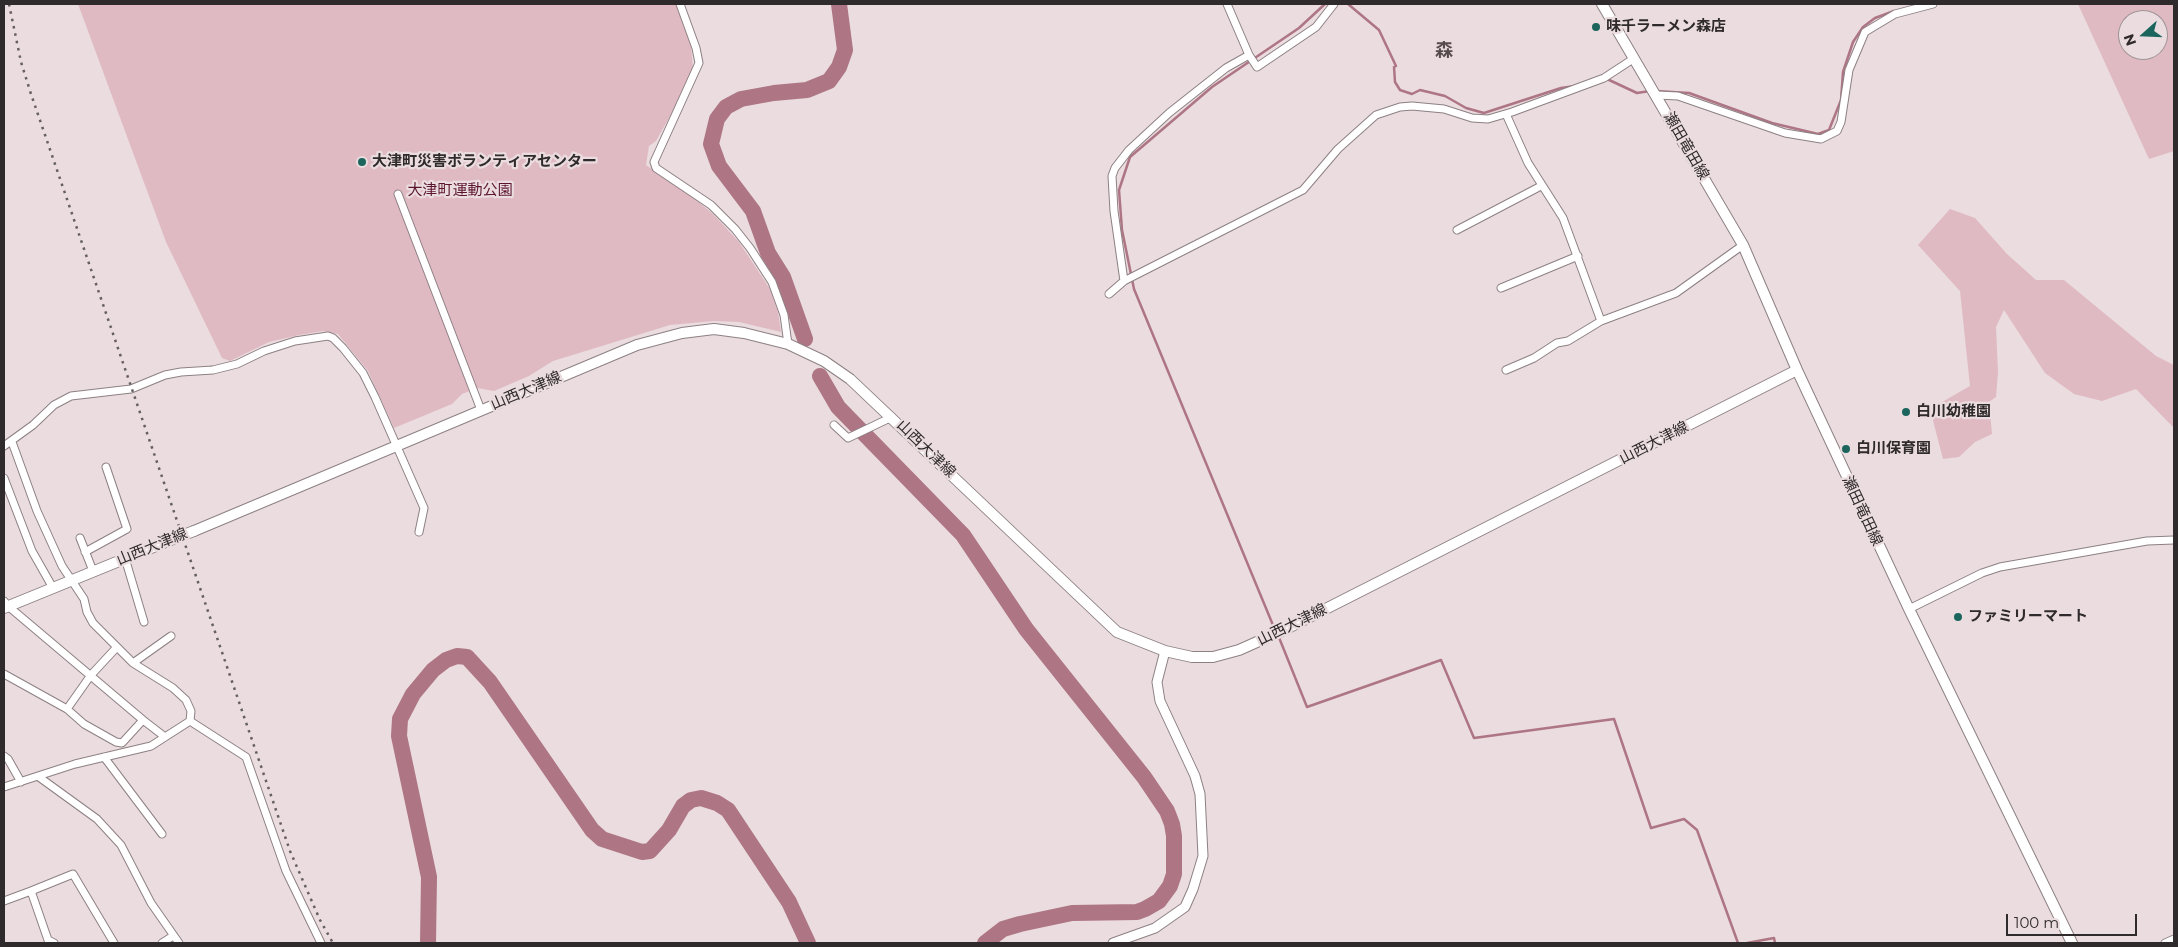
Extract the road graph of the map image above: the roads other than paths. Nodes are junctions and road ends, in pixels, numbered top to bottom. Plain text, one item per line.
1 (680, 4) edge
2 (1227, 4) edge
3 (1334, 4) edge
4 (1602, 4) edge
5 (1933, 4) edge
6 (1248, 55) junction
7 (1633, 59) junction
8 (1658, 96) junction
9 (1506, 114) junction
10 (1541, 186) junction
11 (398, 194) dead end
12 (1457, 230) dead end
13 (1743, 245) junction
14 (1578, 256) junction
15 (1124, 281) junction
16 (1501, 288) dead end
17 (1109, 294) dead end
18 (1601, 322) junction
19 (788, 344) junction
20 (1506, 370) dead end
21 (1797, 370) junction
22 (481, 410) junction
23 (892, 417) junction
24 (834, 425) dead end
25 (12, 442) junction
26 (396, 445) junction
27 (4, 446) edge
28 (106, 467) dead end
29 (4, 478) edge
30 (419, 532) dead end
31 (80, 538) dead end
32 (2174, 540) edge
33 (85, 552) junction
34 (125, 558) junction
35 (93, 572) junction
36 (72, 580) junction
37 (53, 588) junction
38 (5, 605) edge
39 (1909, 609) junction
40 (144, 622) dead end
41 (170, 636) dead end
42 (116, 647) junction
43 (1166, 651) junction
44 (133, 663) junction
45 (4, 674) edge
46 (91, 676) junction
47 (66, 709) junction
48 (143, 720) junction
49 (190, 721) junction
50 (165, 737) junction
51 (4, 756) edge
52 (104, 757) junction
53 (39, 777) junction
54 (21, 782) junction
55 (4, 788) edge
56 (162, 834) dead end
57 (31, 891) junction
58 (4, 901) edge
59 (173, 936) junction
60 (2174, 939) edge
61 (54, 943) edge
62 (114, 943) edge
63 (162, 943) edge
64 (180, 943) edge
65 (321, 943) edge
66 (1113, 943) edge
67 (2072, 943) edge
68 (2165, 943) edge

1 - 19 street
2 - 6 street
3 - 6 street
4 - 7 main road, 瀬田竜田線
5 - 8 street
6 - 15 street
7 - 8 main road, 瀬田竜田線
7 - 9 street
8 - 13 main road, 瀬田竜田線
9 - 10 street
9 - 15 street
10 - 12 street
10 - 14 street
11 - 22 street
13 - 18 street
13 - 21 main road, 瀬田竜田線
14 - 16 street
14 - 18 street
15 - 17 street
18 - 20 street
19 - 22 main road, 山西大津線
19 - 23 main road, 山西大津線
21 - 39 main road, 瀬田竜田線
21 - 43 main road, 山西大津線
22 - 26 main road, 山西大津線
23 - 24 street
23 - 43 main road, 山西大津線
25 - 26 street
25 - 27 street
25 - 36 street
26 - 30 street
26 - 34 main road, 山西大津線, bridge
28 - 33 street
29 - 37 street
31 - 33 street
32 - 39 street
33 - 35 street
34 - 35 main road, 山西大津線
34 - 40 street
35 - 36 main road, 山西大津線
36 - 37 main road, 山西大津線
36 - 42 street
37 - 38 main road, 山西大津線
38 - 46 street
39 - 67 main road, 瀬田竜田線
41 - 44 street
42 - 44 street
42 - 46 street
43 - 66 street
44 - 49 street
45 - 47 street
46 - 47 street
46 - 48 street
47 - 48 street
48 - 50 street
49 - 50 street
49 - 65 street
50 - 52 street
51 - 54 street
52 - 53 street
52 - 56 street
53 - 54 street
53 - 59 street
54 - 55 street
57 - 58 street
57 - 61 street
57 - 62 street
59 - 63 street
59 - 64 street
60 - 68 street

